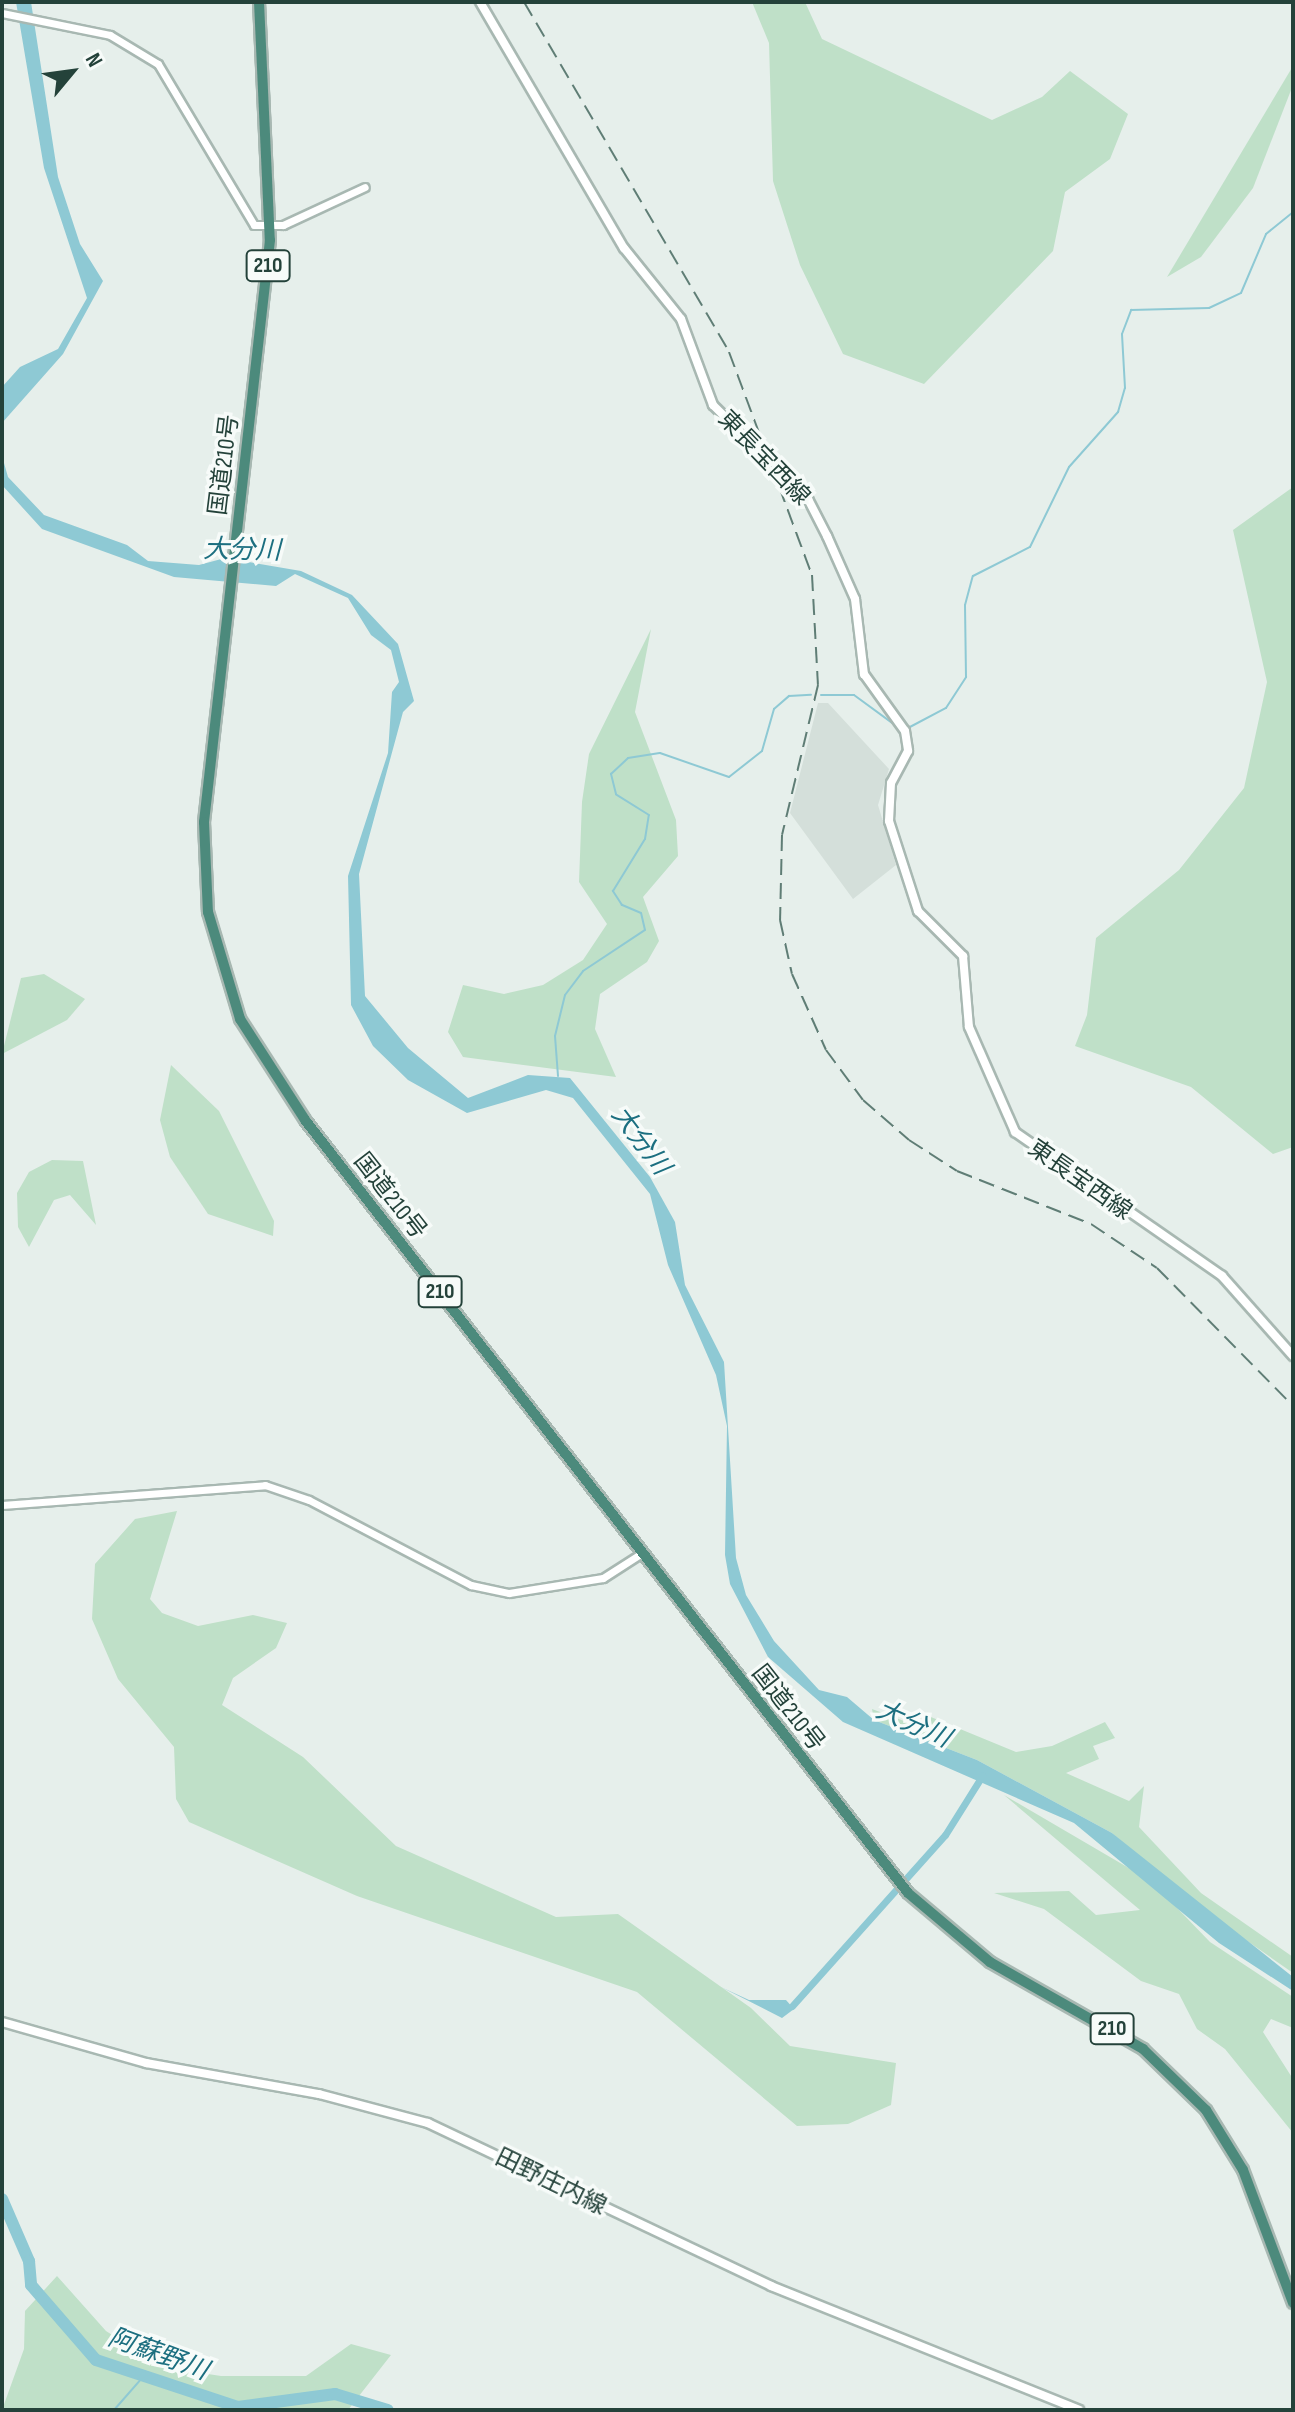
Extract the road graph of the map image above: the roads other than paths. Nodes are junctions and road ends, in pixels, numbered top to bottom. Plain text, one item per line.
1 (259, 2) edge
2 (480, 2) edge
3 (4, 14) edge
4 (365, 187) dead end
5 (271, 227) junction
6 (1293, 1356) edge
7 (2, 1505) edge
8 (642, 1553) junction
9 (2, 2022) edge
10 (1293, 2303) edge
11 (1079, 2410) edge

1 - 5 highway, 国道210号 / 210
2 - 6 main road, 東長宝西線
3 - 5 street
4 - 5 street
5 - 8 highway, 国道210号 / 210
7 - 8 street
8 - 10 highway, 国道210号 / 210
9 - 11 main road, 田野庄内線

